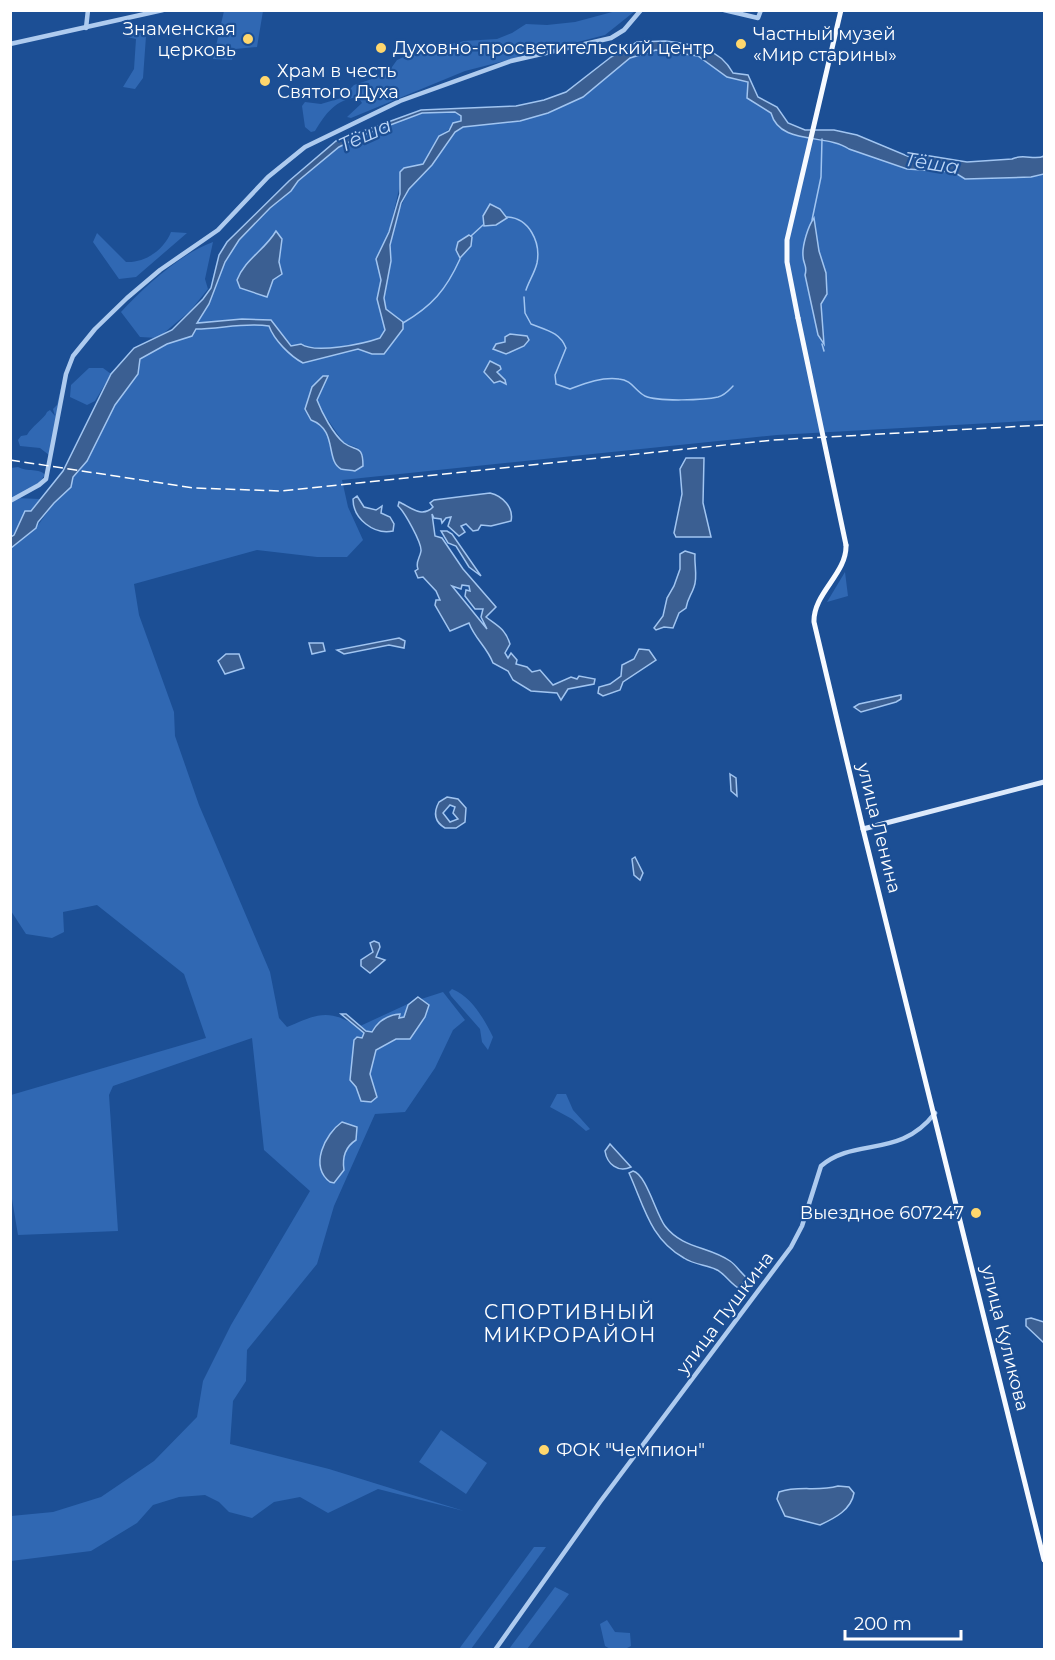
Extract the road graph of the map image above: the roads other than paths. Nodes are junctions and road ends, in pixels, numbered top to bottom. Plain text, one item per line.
1 (88, 10) edge
2 (163, 10) edge
3 (641, 10) edge
4 (724, 10) edge
5 (761, 10) edge
6 (841, 10) edge
7 (86, 28) junction
8 (10, 44) edge
9 (10, 501) edge
10 (1044, 782) edge
11 (863, 829) junction
12 (935, 1113) junction
13 (1044, 1560) edge
14 (495, 1650) edge

1 - 7 street
2 - 7 street
3 - 9 street
4 - 5 street
6 - 11 main road, улица Ленина, bridge
7 - 8 street
10 - 11 main road
11 - 12 main road, улица Ленина
12 - 13 main road, улица Куликова
12 - 14 street, улица Пушкина

